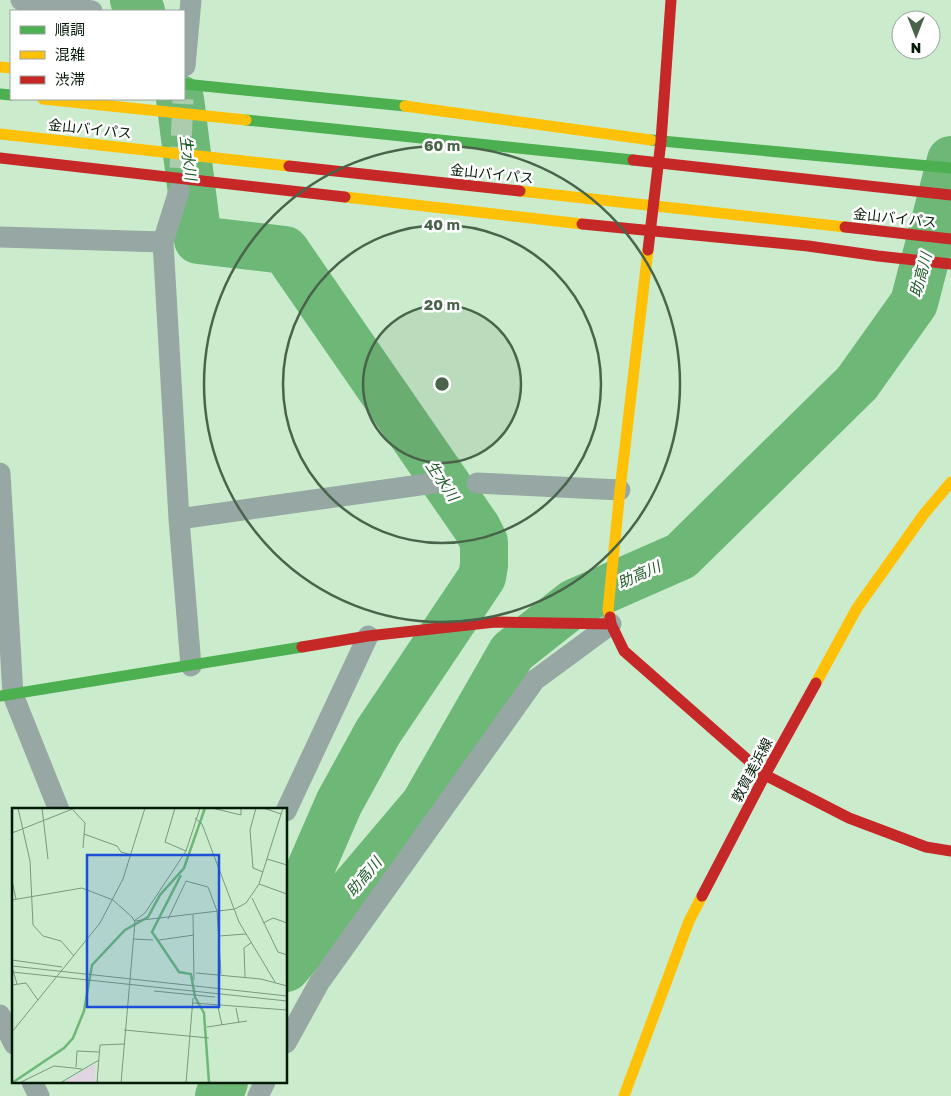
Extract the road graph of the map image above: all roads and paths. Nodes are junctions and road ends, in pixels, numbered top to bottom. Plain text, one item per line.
1 (21, 0) edge
2 (191, 0) edge
3 (671, 0) edge
4 (86, 10) edge
5 (186, 26) edge
6 (185, 50) edge
7 (185, 75) edge
8 (53, 100) edge
9 (0, 134) edge
10 (661, 141) junction
11 (0, 158) edge
12 (951, 168) edge
13 (179, 191) tunnel mouth
14 (951, 195) edge
15 (650, 231) junction
16 (0, 237) edge
17 (951, 239) edge
18 (163, 242) junction
19 (951, 264) edge
20 (0, 473) edge
21 (951, 482) edge
22 (434, 483) dead end
23 (476, 483) dead end
24 (620, 490) junction
25 (1, 512) edge
26 (179, 519) junction
27 (610, 617) junction
28 (368, 636) junction
29 (191, 666) junction
30 (6, 696) edge
31 (765, 775) junction
32 (58, 808) edge
33 (287, 808) edge
34 (951, 851) edge
35 (0, 1015) edge
36 (288, 1039) edge
37 (12, 1040) edge
38 (33, 1084) edge
39 (264, 1084) edge
40 (39, 1096) edge
41 (258, 1096) edge
42 (626, 1096) edge

1 - 4 street
2 - 5 street
3 - 10 main road
5 - 6 street
7 - 10 main road
8 - 14 main road, 金山バイパス
9 - 17 main road, 金山バイパス
10 - 12 main road
10 - 15 main road
11 - 15 main road
13 - 18 street
15 - 19 main road
15 - 24 main road
16 - 18 street
18 - 26 street
20 - 25 street
21 - 31 main road, 敦賀美浜線
22 - 26 street
23 - 24 street
24 - 27 main road
25 - 30 street
26 - 29 street
27 - 28 main road
27 - 31 main road
27 - 36 street
28 - 29 main road
28 - 33 street
29 - 30 main road
30 - 32 street
31 - 34 main road
31 - 42 main road, 敦賀美浜線
35 - 37 street
38 - 40 street
39 - 41 street

